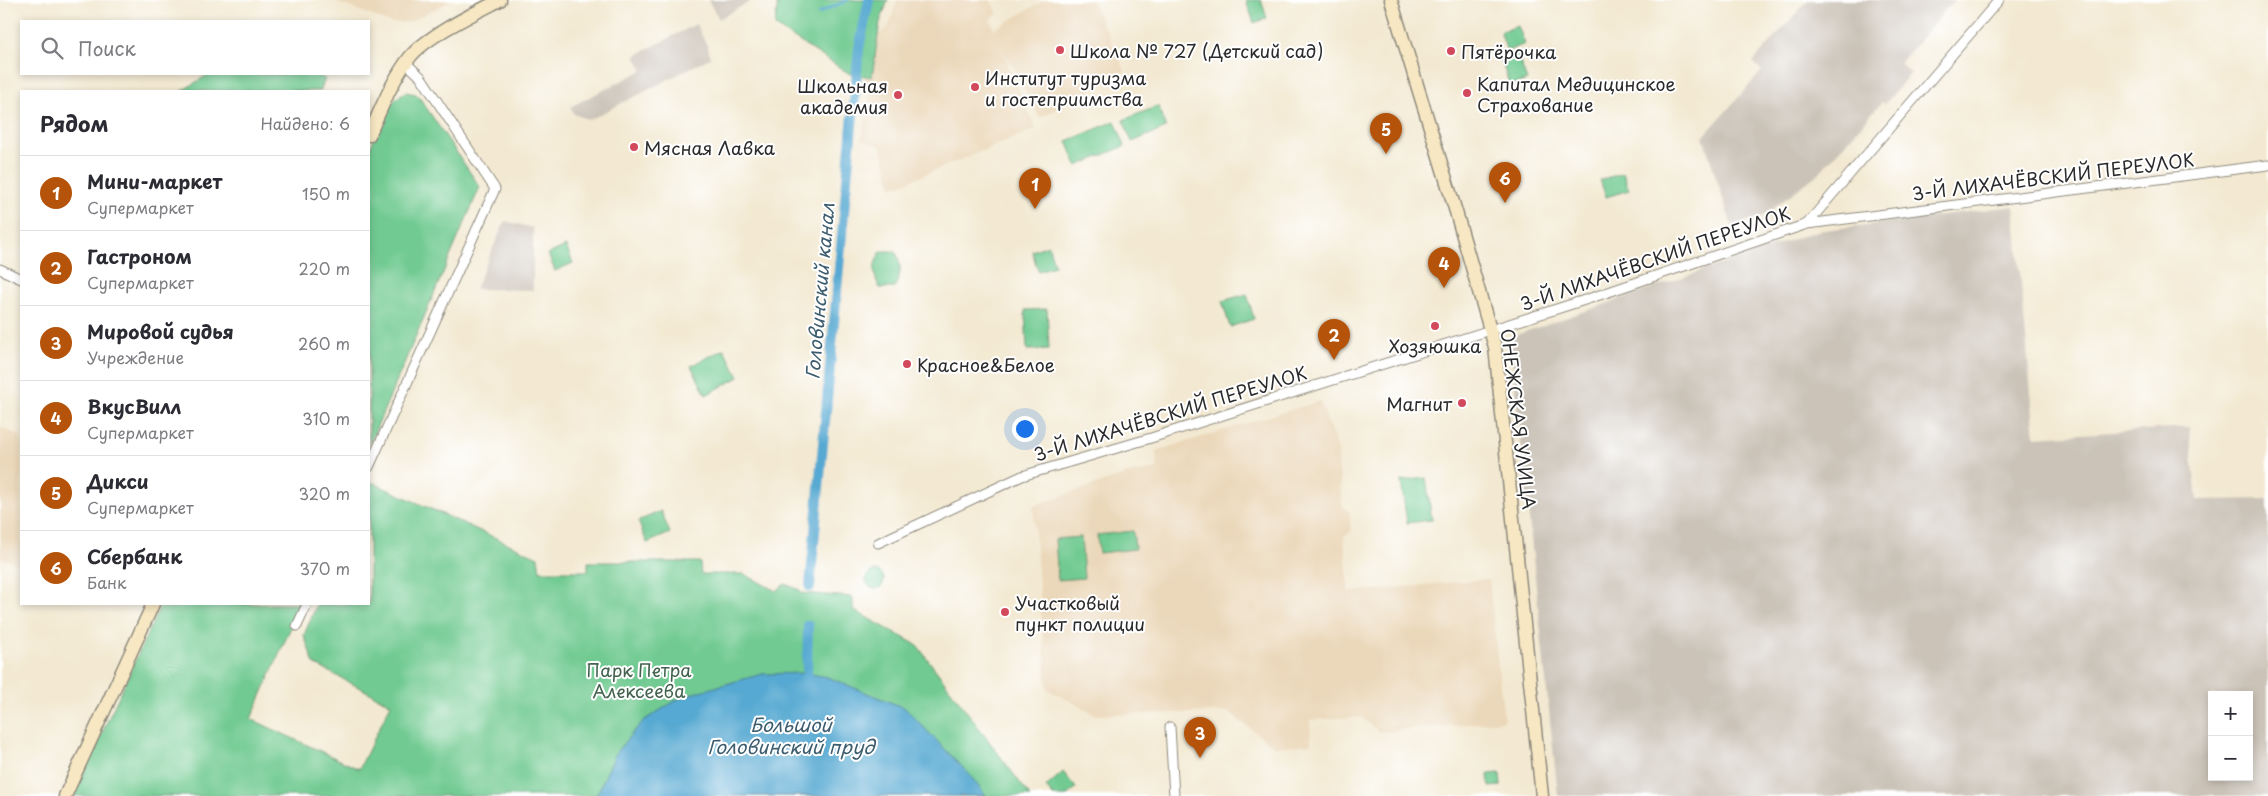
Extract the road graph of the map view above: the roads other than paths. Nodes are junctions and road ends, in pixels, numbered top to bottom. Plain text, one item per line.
1 (500, 0) edge
2 (1391, 0) edge
3 (1999, 0) edge
4 (406, 63) junction
5 (370, 133) edge
6 (2268, 165) edge
7 (1807, 224) junction
8 (0, 269) edge
9 (20, 279) edge
10 (1491, 329) junction
11 (370, 464) edge
12 (878, 543) dead end
13 (153, 605) edge
14 (307, 605) edge
15 (297, 626) dead end
16 (1170, 727) dead end
17 (65, 796) edge
18 (1174, 796) edge
19 (1542, 796) edge

1 - 4 main road
2 - 10 main road, ОНЕЖСКАЯ УЛИЦА
3 - 7 street
4 - 5 main road
4 - 11 street
6 - 7 street, 3-Й ЛИХАЧЁВСКИЙ ПЕРЕУЛОК
7 - 10 street, 3-Й ЛИХАЧЁВСКИЙ ПЕРЕУЛОК
8 - 9 street
10 - 12 street, 3-Й ЛИХАЧЁВСКИЙ ПЕРЕУЛОК
10 - 19 main road, ОНЕЖСКАЯ УЛИЦА
13 - 17 main road
14 - 15 street
16 - 18 street

